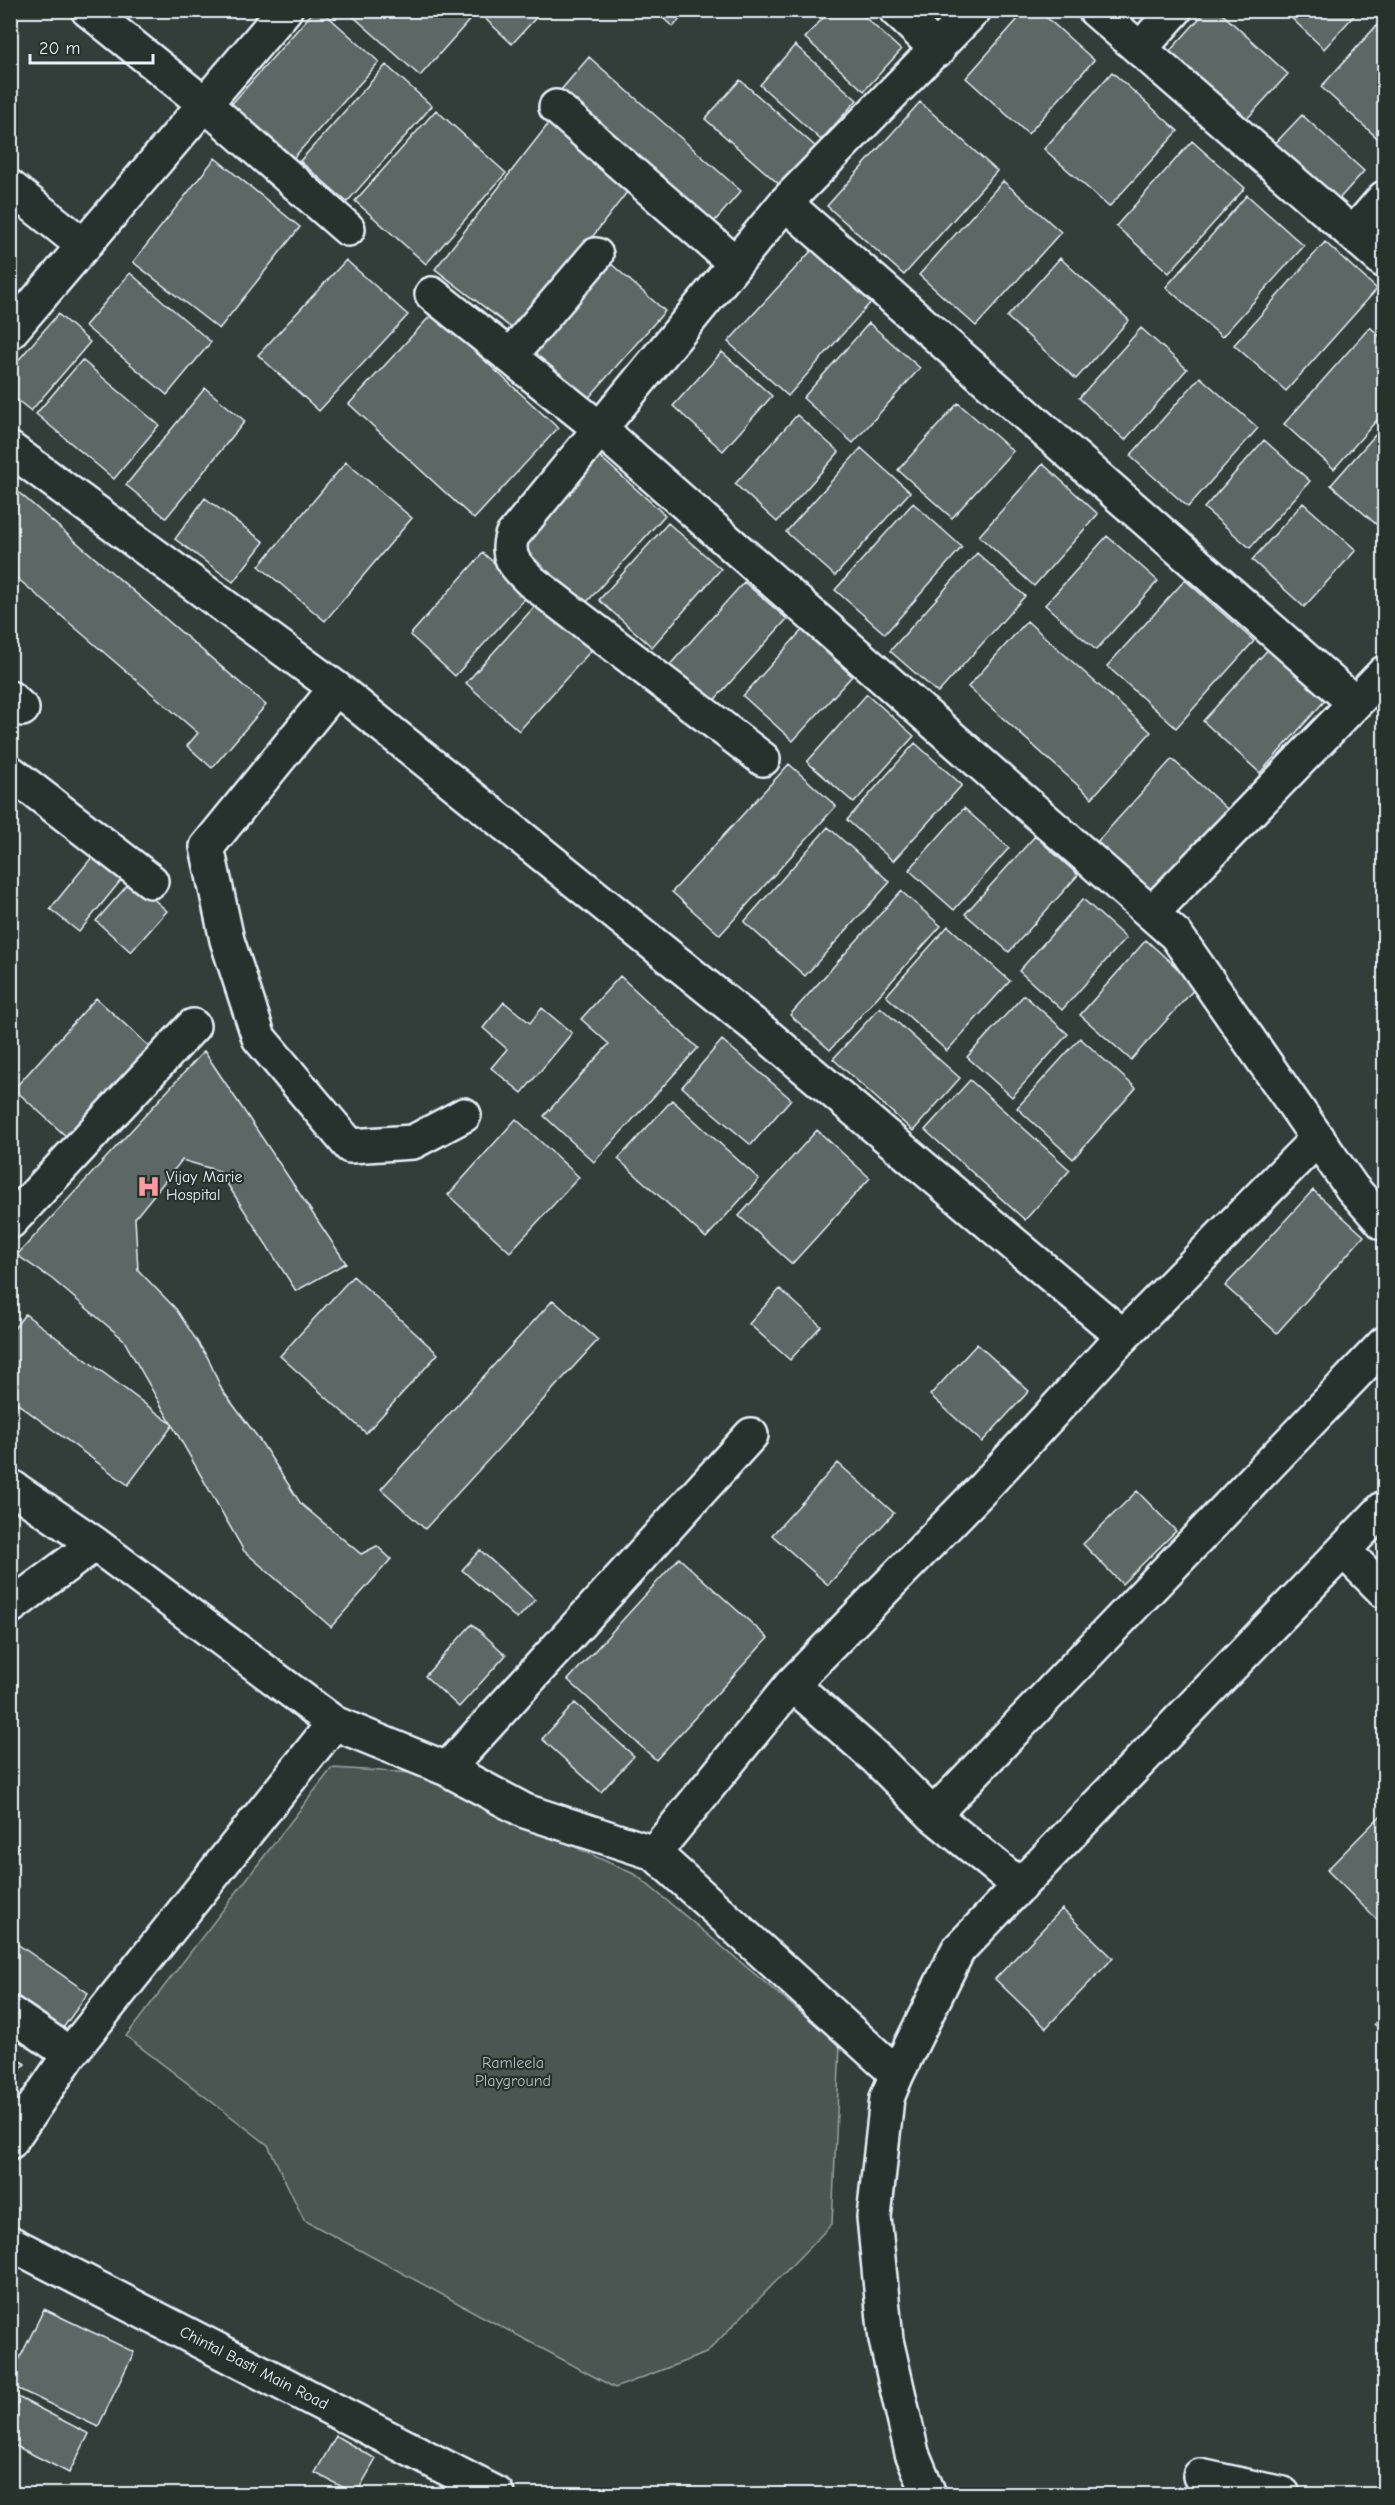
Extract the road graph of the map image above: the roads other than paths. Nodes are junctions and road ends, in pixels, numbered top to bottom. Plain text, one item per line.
1 (88, 10) edge
2 (285, 10) edge
3 (896, 10) edge
4 (974, 10) edge
5 (1095, 10) edge
6 (1175, 10) edge
7 (1140, 49) junction
8 (938, 50) junction
9 (206, 105) junction
10 (556, 107) dead end
11 (10, 187) edge
12 (1384, 198) edge
13 (785, 203) junction
14 (348, 229) dead end
15 (1353, 234) junction
16 (84, 246) junction
17 (596, 255) dead end
18 (1384, 261) edge
19 (734, 262) junction
20 (432, 294) dead end
21 (10, 332) edge
22 (511, 355) junction
23 (599, 428) junction
24 (10, 449) edge
25 (1384, 673) edge
26 (336, 688) junction
27 (1355, 703) junction
28 (763, 759) dead end
29 (10, 772) edge
30 (151, 881) dead end
31 (1152, 913) junction
32 (193, 1026) dead end
33 (464, 1115) dead end
34 (1318, 1138) junction
35 (10, 1222) edge
36 (1384, 1224) edge
37 (1124, 1336) junction
38 (1384, 1344) edge
39 (751, 1435) dead end
40 (10, 1486) edge
41 (1384, 1508) edge
42 (95, 1544) junction
43 (1344, 1551) junction
44 (1384, 1591) edge
45 (10, 1607) edge
46 (792, 1684) junction
47 (334, 1723) junction
48 (447, 1769) junction
49 (933, 1815) junction
50 (654, 1853) junction
51 (1020, 1886) junction
52 (10, 2013) edge
53 (70, 2054) junction
54 (897, 2074) junction
55 (10, 2142) edge
56 (10, 2243) edge
57 (1200, 2476) dead end
58 (497, 2494) edge
59 (929, 2494) edge
60 (1283, 2494) edge

1 - 9 street
2 - 9 street
3 - 8 street
4 - 8 street
5 - 7 street
6 - 7 street
7 - 15 street
8 - 13 street
9 - 14 street
9 - 16 street
10 - 19 street
11 - 16 street
12 - 15 street
13 - 19 street
13 - 27 street
15 - 18 street
16 - 21 street
17 - 22 street
19 - 23 street
20 - 22 street
22 - 23 street
23 - 28 street
23 - 31 street
24 - 26 street
25 - 27 street
26 - 33 street
26 - 37 street
27 - 31 street
29 - 30 street
31 - 34 street
32 - 35 street
34 - 36 street
34 - 37 street
37 - 46 street
38 - 49 street
39 - 48 street
40 - 42 street
41 - 43 street
42 - 45 street
42 - 47 street
43 - 44 street
43 - 51 street
46 - 49 street
46 - 50 street
47 - 48 street
47 - 53 street
48 - 50 street
49 - 51 street
50 - 54 street
51 - 54 street
52 - 53 street
53 - 55 street
54 - 59 street
56 - 58 street, Chintal Basti Main Road
57 - 60 street

